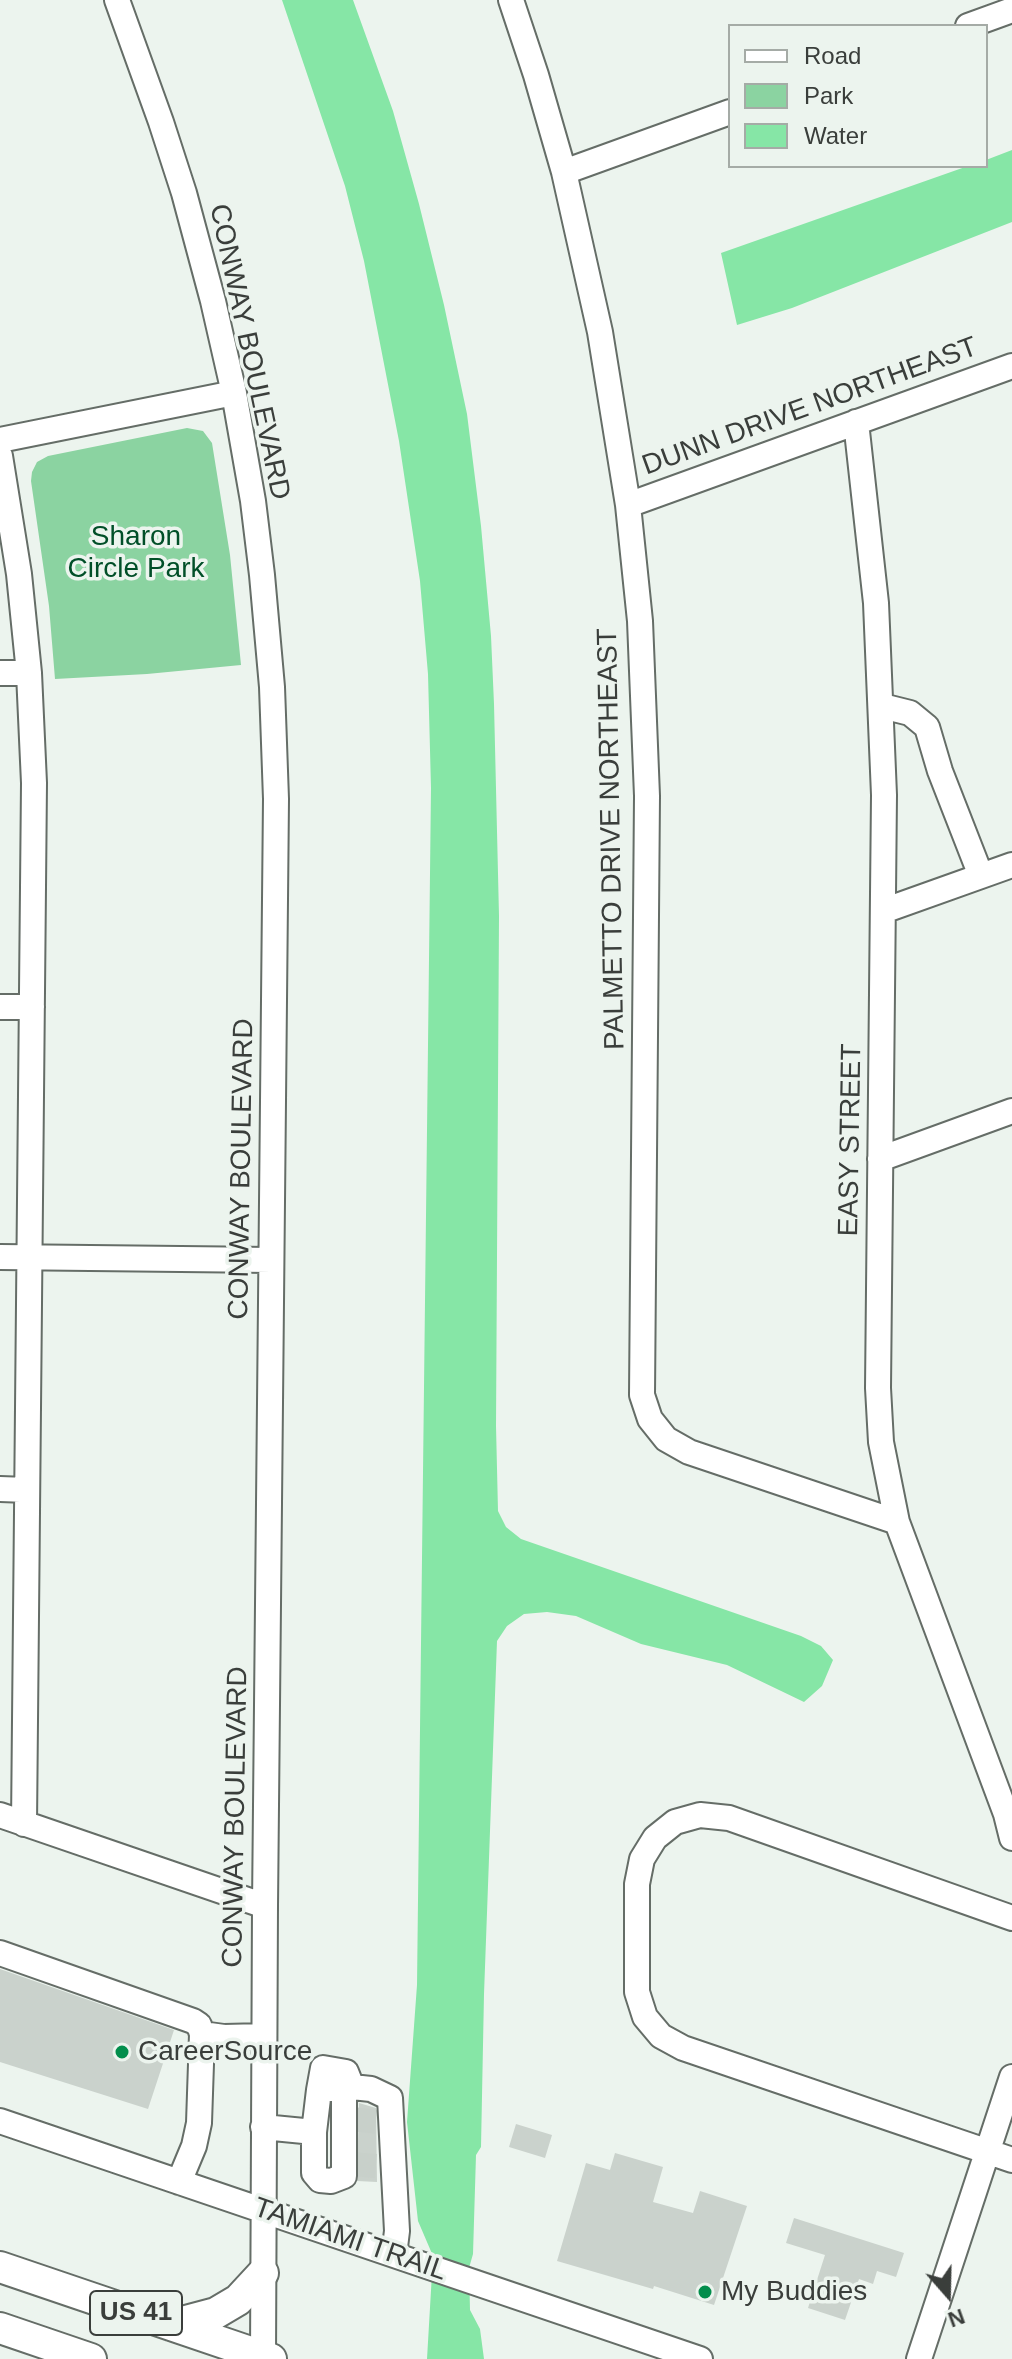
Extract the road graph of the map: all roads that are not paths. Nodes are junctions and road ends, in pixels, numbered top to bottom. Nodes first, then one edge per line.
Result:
1 (117, 0) edge
2 (511, 0) edge
3 (1012, 10) edge
4 (974, 24) edge
5 (728, 113) edge
6 (564, 172) junction
7 (1012, 366) edge
8 (234, 393) junction
9 (856, 422) junction
10 (0, 440) edge
11 (0, 456) edge
12 (628, 505) junction
13 (0, 673) edge
14 (29, 673) junction
15 (882, 706) junction
16 (1012, 865) edge
17 (981, 876) junction
18 (883, 911) junction
19 (0, 1007) edge
20 (32, 1007) junction
21 (1012, 1111) edge
22 (880, 1159) junction
23 (0, 1257) edge
24 (30, 1257) junction
25 (271, 1260) junction
26 (0, 1489) edge
27 (27, 1490) junction
28 (897, 1522) junction
29 (0, 1815) edge
30 (24, 1824) junction
31 (1012, 1838) edge
32 (265, 1906) junction
33 (1012, 1918) edge
34 (0, 1953) edge
35 (202, 2034) junction
36 (264, 2036) junction
37 (1012, 2077) edge
38 (348, 2087) junction
39 (0, 2121) edge
40 (263, 2127) junction
41 (314, 2141) junction
42 (988, 2152) junction
43 (1012, 2160) edge
44 (179, 2182) junction
45 (263, 2210) junction
46 (394, 2255) junction
47 (0, 2267) edge
48 (263, 2273) junction
49 (171, 2325) junction
50 (0, 2328) edge
51 (266, 2358) edge
52 (91, 2359) edge
53 (700, 2359) edge
54 (919, 2359) edge

1 - 8 street, CONWAY BOULEVARD
2 - 6 street, PALMETTO DRIVE NORTHEAST
3 - 4 street
5 - 6 street
6 - 12 street, PALMETTO DRIVE NORTHEAST
7 - 9 street, DUNN DRIVE NORTHEAST
8 - 10 street
8 - 25 street, CONWAY BOULEVARD
9 - 12 street, DUNN DRIVE NORTHEAST
9 - 15 street, EASY STREET
11 - 14 street
12 - 28 street, PALMETTO DRIVE NORTHEAST
13 - 14 street
14 - 20 street
15 - 17 street
15 - 18 street, EASY STREET
16 - 17 street
17 - 18 street
18 - 22 street, EASY STREET
19 - 20 street
20 - 24 street
21 - 22 street
22 - 28 street, EASY STREET
23 - 24 street
24 - 25 street
24 - 27 street
25 - 32 street, CONWAY BOULEVARD
26 - 27 street
27 - 30 street
28 - 31 street, EASY STREET
29 - 30 street
30 - 32 street
32 - 36 street, CONWAY BOULEVARD
33 - 42 street
34 - 35 street
35 - 36 street
35 - 44 street
36 - 40 street, CONWAY BOULEVARD
37 - 42 street
38 - 41 street
38 - 41 street
38 - 46 street
39 - 44 street, TAMIAMI TRAIL
40 - 41 street
40 - 45 street, CONWAY BOULEVARD
42 - 43 street
42 - 54 street
44 - 45 street, TAMIAMI TRAIL
45 - 46 street, TAMIAMI TRAIL
45 - 48 street, CONWAY BOULEVARD
46 - 53 street, TAMIAMI TRAIL
47 - 49 main road, US 41
48 - 49 main road
48 - 51 street, CONWAY BOULEVARD
49 - 51 main road, US 41
50 - 52 main road, US 41

